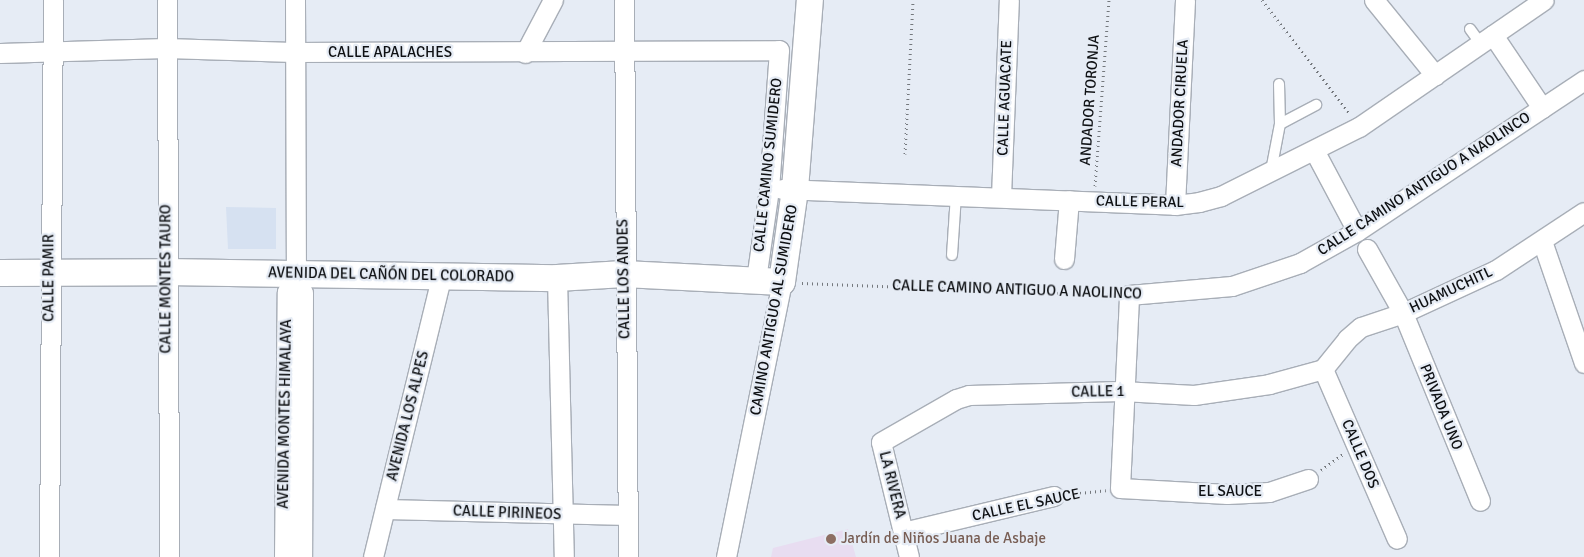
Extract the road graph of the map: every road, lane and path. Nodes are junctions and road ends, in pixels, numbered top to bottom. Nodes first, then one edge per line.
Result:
1 (53, 0) edge
2 (167, 0) edge
3 (295, 0) edge
4 (553, 0) edge
5 (624, 0) edge
6 (810, 0) edge
7 (913, 0) edge
8 (1009, 0) edge
9 (1109, 0) edge
10 (1185, 0) edge
11 (1262, 0) edge
12 (1374, 0) edge
13 (1544, 0) edge
14 (1481, 36) junction
15 (166, 48) junction
16 (779, 50) joint
17 (51, 51) junction
18 (622, 51) junction
19 (294, 52) junction
20 (0, 53) edge
21 (525, 53) junction
22 (1435, 75) junction
23 (1584, 80) edge
24 (1279, 84) dead end
25 (1316, 106) dead end
26 (1542, 108) junction
27 (1280, 124) junction
28 (1360, 127) junction
29 (1315, 152) junction
30 (905, 154) dead end
31 (1270, 172) junction
32 (769, 189) junction
33 (795, 189) junction
34 (956, 195) junction
35 (1001, 196) junction
36 (1068, 200) junction
37 (1094, 201) junction
38 (1174, 205) junction
39 (1584, 212) edge
40 (1357, 231) junction
41 (1542, 241) junction
42 (1367, 249) dead end
43 (952, 255) dead end
44 (1064, 259) dead end
45 (166, 272) junction
46 (0, 273) edge
47 (49, 273) junction
48 (296, 274) junction
49 (624, 274) junction
50 (442, 275) junction
51 (557, 278) junction
52 (756, 279) junction
53 (782, 282) junction
54 (1129, 295) junction
55 (1403, 313) junction
56 (1584, 363) edge
57 (1323, 369) junction
58 (1122, 391) junction
59 (881, 442) joint
60 (1356, 444) junction
61 (1308, 480) joint
62 (1120, 488) junction
63 (1054, 496) joint
64 (1480, 501) dead end
65 (385, 510) junction
66 (564, 515) junction
67 (628, 515) junction
68 (903, 532) junction
69 (1397, 540) dead end
70 (49, 557) edge
71 (169, 557) edge
72 (284, 557) edge
73 (302, 557) edge
74 (372, 557) edge
75 (564, 557) edge
76 (628, 557) edge
77 (726, 557) edge
78 (909, 557) edge

1 - 17 street, CALLE PAMIR
2 - 15 street, CALLE MONTES TAURO
3 - 19 street, AVENIDA MONTES HIMALAYA
4 - 21 street
5 - 18 street, CALLE LOS ANDES
6 - 33 main road, CAMINO ANTIGUO AL SUMIDERO
7 - 30 path
8 - 35 street, CALLE AGUACATE
9 - 37 path, ANDADOR TORONJA
10 - 38 street, ANDADOR CIRUELA
11 - 28 path
12 - 22 street
13 - 14 street, CALLE PERAL
14 - 22 street, CALLE PERAL
14 - 26 street
15 - 17 street, CALLE APALACHES
15 - 19 street, CALLE APALACHES
15 - 45 street, CALLE MONTES TAURO
16 - 18 street, CALLE APALACHES
16 - 32 street, CALLE CAMINO SUMIDERO
17 - 20 street, CALLE APALACHES
17 - 47 street, CALLE PAMIR
18 - 21 street, CALLE APALACHES
18 - 49 street, CALLE LOS ANDES
19 - 21 street, CALLE APALACHES
19 - 48 street, AVENIDA MONTES HIMALAYA
22 - 28 street, CALLE PERAL
23 - 26 street, CALLE CAMINO ANTIGUO A NAOLINCO
24 - 27 lane
25 - 27 lane
26 - 40 street, CALLE CAMINO ANTIGUO A NAOLINCO
27 - 31 lane
28 - 29 street, CALLE PERAL
29 - 31 street, CALLE PERAL
29 - 40 street
31 - 38 street, CALLE PERAL
32 - 33 street, CALLE PERAL
32 - 52 street, CALLE CAMINO SUMIDERO
33 - 34 street, CALLE PERAL
33 - 53 main road, CAMINO ANTIGUO AL SUMIDERO
34 - 35 street, CALLE PERAL
34 - 43 lane
35 - 36 street, CALLE PERAL
36 - 37 street, CALLE PERAL
36 - 44 street
37 - 38 street, CALLE PERAL
39 - 41 street, HUAMUCHITL
40 - 54 street, CALLE CAMINO ANTIGUO A NAOLINCO
41 - 55 street, HUAMUCHITL
41 - 56 street
42 - 55 street, PRIVADA UNO
45 - 47 main road, AVENIDA DEL CAÑÓN DEL COLORADO
45 - 48 main road, AVENIDA DEL CAÑÓN DEL COLORADO
45 - 71 street, CALLE MONTES TAURO
46 - 47 main road, AVENIDA DEL CAÑÓN DEL COLORADO
47 - 70 street, CALLE PAMIR
48 - 50 main road, AVENIDA DEL CAÑÓN DEL COLORADO
48 - 72 street, AVENIDA MONTES HIMALAYA
48 - 73 street, AVENIDA MONTES HIMALAYA
49 - 51 main road, AVENIDA DEL CAÑÓN DEL COLORADO
49 - 52 main road, AVENIDA DEL CAÑÓN DEL COLORADO
49 - 67 street, CALLE LOS ANDES
50 - 51 main road, AVENIDA DEL CAÑÓN DEL COLORADO
50 - 65 street, AVENIDA LOS ALPES
51 - 66 street
52 - 53 main road, AVENIDA DEL CAÑÓN DEL COLORADO
53 - 54 path, CALLE CAMINO ANTIGUO A NAOLINCO
53 - 77 street, CAMINO ANTIGUO AL SUMIDERO
54 - 58 street
55 - 57 street, HUAMUCHITL
55 - 64 street, PRIVADA UNO
57 - 58 street, CALLE 1
57 - 60 street, CALLE DOS
58 - 59 street, CALLE 1
58 - 62 street
59 - 68 street, LA RIVERA
60 - 61 path
60 - 69 street, CALLE DOS
61 - 62 street, EL SAUCE
62 - 63 path, CALLE EL SAUCE
63 - 68 street, CALLE EL SAUCE
65 - 66 street, CALLE PIRINEOS
65 - 74 street, AVENIDA LOS ALPES
66 - 67 street, CALLE PIRINEOS
66 - 75 street
67 - 76 street, CALLE LOS ANDES
68 - 78 street, LA RIVERA

